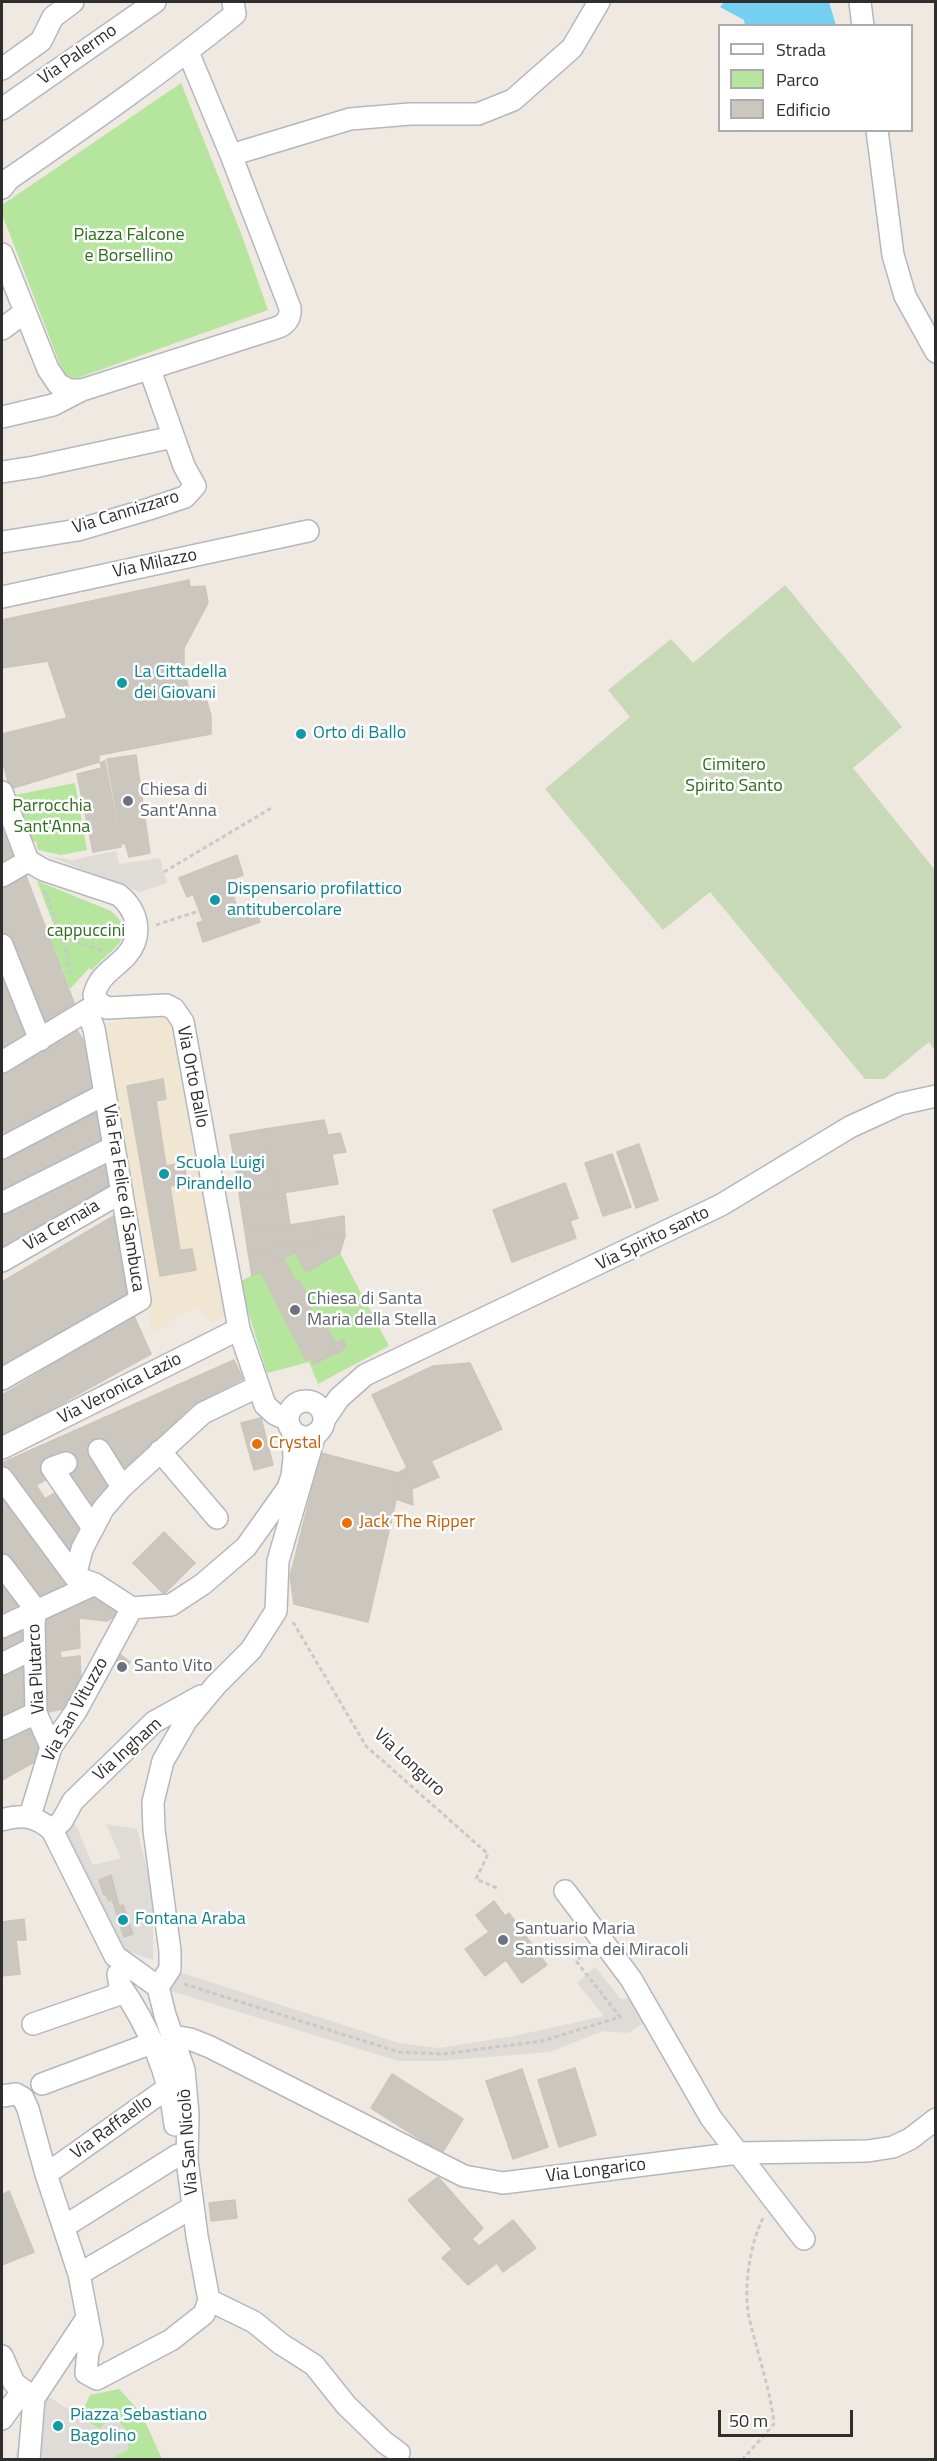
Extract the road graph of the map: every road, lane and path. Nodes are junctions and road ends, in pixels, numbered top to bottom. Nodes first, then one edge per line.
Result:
1 (73, 2) edge
2 (155, 2) edge
3 (233, 2) edge
4 (599, 2) edge
5 (860, 2) edge
6 (863, 24) edge
7 (188, 52) junction
8 (2, 69) edge
9 (2, 109) edge
10 (877, 132) edge
11 (231, 155) junction
12 (4, 182) edge
13 (2, 254) edge
14 (26, 312) junction
15 (2, 329) edge
16 (936, 352) edge
17 (150, 370) junction
18 (82, 390) junction
19 (2, 417) edge
20 (173, 437) junction
21 (2, 472) edge
22 (309, 531) dead end
23 (2, 542) edge
24 (2, 597) edge
25 (2, 792) edge
26 (273, 807) dead end
27 (6, 818) edge
28 (28, 861) junction
29 (164, 872) dead end
30 (2, 876) edge
31 (199, 910) dead end
32 (137, 931) junction
33 (62, 936) junction
34 (2, 945) edge
35 (106, 952) dead end
36 (72, 976) dead end
37 (93, 1007) junction
38 (40, 1040) junction
39 (2, 1062) edge
40 (105, 1094) junction
41 (936, 1096) edge
42 (114, 1147) junction
43 (2, 1149) edge
44 (122, 1192) junction
45 (2, 1203) edge
46 (2, 1260) edge
47 (238, 1329) junction
48 (365, 1375) junction
49 (2, 1379) edge
50 (255, 1381) junction
51 (303, 1401) junction
52 (290, 1425) junction
53 (319, 1427) junction
54 (2, 1448) edge
55 (99, 1450) dead end
56 (160, 1451) junction
57 (2, 1478) edge
58 (57, 1478) dead end
59 (122, 1487) junction
60 (217, 1518) dead end
61 (93, 1528) junction
62 (2, 1565) edge
63 (75, 1577) junction
64 (95, 1584) junction
65 (132, 1608) junction
66 (36, 1610) junction
67 (276, 1611) junction
68 (2, 1627) edge
69 (34, 1648) junction
70 (2, 1664) edge
71 (216, 1685) junction
72 (36, 1713) junction
73 (2, 1730) edge
74 (51, 1747) junction
75 (30, 1816) junction
76 (2, 1820) edge
77 (52, 1830) junction
78 (497, 1888) dead end
79 (566, 1891) dead end
80 (602, 1940) junction
81 (115, 1956) junction
82 (161, 1982) junction
83 (120, 1984) junction
84 (33, 2024) dead end
85 (173, 2036) junction
86 (152, 2043) junction
87 (42, 2084) dead end
88 (169, 2087) junction
89 (2, 2096) edge
90 (936, 2119) edge
91 (738, 2153) junction
92 (183, 2157) junction
93 (50, 2171) junction
94 (772, 2199) junction
95 (193, 2207) junction
96 (65, 2226) junction
97 (804, 2239) dead end
98 (80, 2274) junction
99 (209, 2300) junction
100 (87, 2318) junction
101 (2, 2356) edge
102 (28, 2394) junction
103 (2, 2419) edge
104 (399, 2453) dead end
105 (29, 2460) edge
106 (742, 2460) edge

1 - 8 street
2 - 9 street, Via Palermo
3 - 7 street
4 - 11 street
5 - 6 street
7 - 11 street
7 - 12 street
10 - 16 street
11 - 17 street
13 - 14 street
14 - 15 street
14 - 18 street
17 - 18 street
17 - 20 street, Via Cannizzaro
18 - 19 street
20 - 21 street
20 - 23 street, Via Cannizzaro
22 - 24 street, Via Milazzo
25 - 27 street
26 - 29 path
27 - 28 street
28 - 30 street
28 - 32 street
28 - 33 path
31 - 32 path
32 - 37 street
33 - 35 path
33 - 36 path
34 - 38 street
37 - 38 street
37 - 40 street, Via Fra Felice di Sambuca
37 - 47 street, Via Orto Ballo
38 - 39 street
40 - 42 street, Via Fra Felice di Sambuca
40 - 43 street
41 - 48 street, Via Spirito santo
42 - 44 street, Via Fra Felice di Sambuca
42 - 45 street
44 - 46 street, Via Cernaia
44 - 49 street, Via Fra Felice di Sambuca
47 - 50 street, Via Orto Ballo
47 - 54 street, Via Veronica Lazio
48 - 51 street
48 - 53 street
50 - 51 street
50 - 52 street
50 - 56 street
51 - 52 street
51 - 53 street
52 - 53 street
52 - 65 street
53 - 67 street
55 - 59 street
56 - 59 street
56 - 60 street
57 - 63 street
58 - 61 street
59 - 61 street
61 - 63 street
62 - 66 street, Via Plutarco
63 - 64 street
64 - 65 street
64 - 66 street
65 - 74 street, Via San Vituzzo
66 - 68 street
66 - 69 street, Via Plutarco
67 - 71 street
67 - 78 path, Via Longuro
69 - 70 street
69 - 72 street, Via Plutarco
71 - 77 street, Via Ingham
71 - 82 street
72 - 73 street
72 - 74 street, Via Plutarco
74 - 75 street, Via San Vituzzo
75 - 76 street
75 - 77 street
77 - 81 street
79 - 80 street
80 - 82 path
80 - 91 street
81 - 82 street
81 - 83 street
82 - 85 street, Via San Nicolò
83 - 84 street
83 - 86 street
85 - 91 street, Via Longarico
85 - 92 street, Via San Nicolò
86 - 87 street
86 - 88 street
88 - 92 street
88 - 93 street, Via Raffaello
89 - 93 street
90 - 91 street, Via Longarico
91 - 94 street
92 - 95 street, Via San Nicolò
92 - 96 street
93 - 96 street
94 - 97 street
94 - 106 path
95 - 98 street
95 - 99 street, Via San Nicolò
96 - 98 street
98 - 100 street
99 - 100 street
99 - 104 street
100 - 102 street
101 - 102 street
102 - 103 street
102 - 105 street

